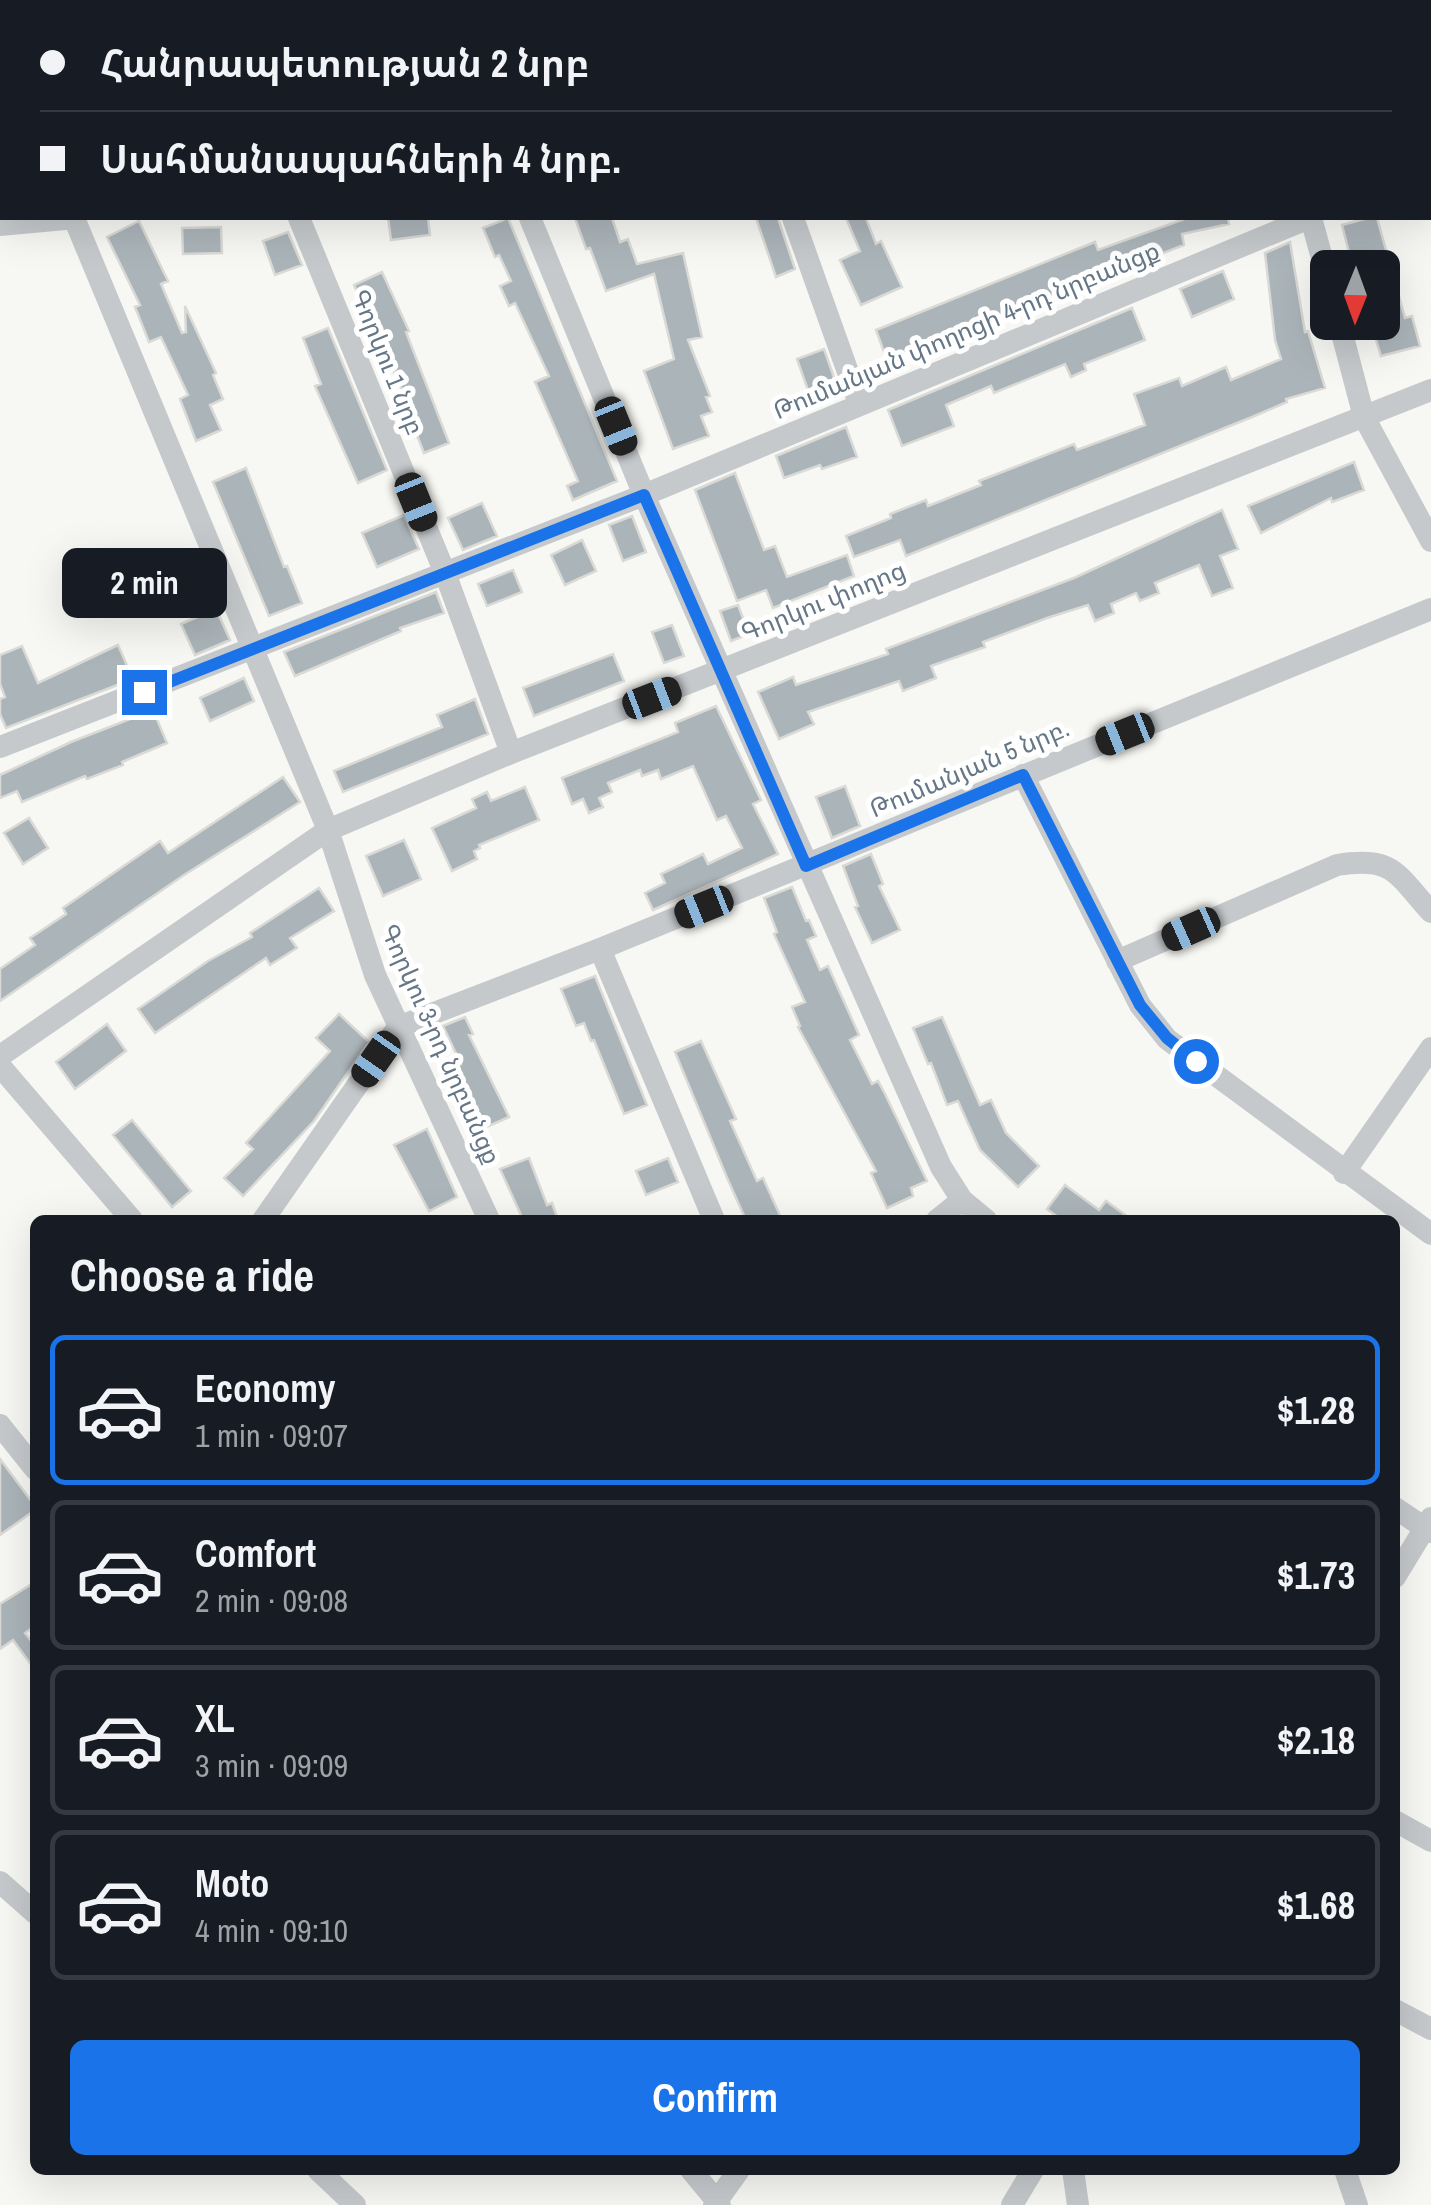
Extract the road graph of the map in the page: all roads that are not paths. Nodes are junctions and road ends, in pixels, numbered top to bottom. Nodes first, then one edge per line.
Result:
1 (54, 220) edge
2 (76, 220) edge
3 (301, 220) edge
4 (531, 220) edge
5 (794, 220) edge
6 (1305, 220) edge
7 (1311, 220) edge
8 (0, 225) edge
9 (1319, 250) edge
10 (1344, 340) edge
11 (1431, 390) edge
12 (860, 403) junction
13 (1364, 417) junction
14 (644, 495) junction
15 (1431, 541) edge
16 (445, 574) junction
17 (1431, 609) edge
18 (252, 650) junction
19 (722, 671) junction
20 (0, 747) edge
21 (511, 753) junction
22 (1023, 775) junction
23 (328, 830) junction
24 (806, 866) junction
25 (1431, 912) edge
26 (600, 949) junction
27 (1118, 960) junction
28 (398, 1027) junction
29 (1431, 1048) edge
30 (0, 1056) edge
31 (0, 1066) edge
32 (1344, 1172) junction
33 (962, 1200) junction
34 (128, 1215) edge
35 (266, 1215) edge
36 (487, 1215) edge
37 (712, 1215) edge
38 (943, 1215) edge
39 (980, 1215) edge
40 (1431, 1234) edge
41 (0, 1425) edge
42 (30, 1463) edge
43 (1400, 1511) edge
44 (1429, 1526) edge
45 (1400, 1570) edge
46 (1400, 1825) edge
47 (1431, 1842) edge
48 (0, 1882) edge
49 (30, 1909) edge
50 (1400, 2013) edge
51 (1431, 2029) edge
52 (323, 2175) edge
53 (695, 2175) edge
54 (736, 2175) edge
55 (1030, 2175) edge
56 (1074, 2175) edge
57 (1347, 2175) edge
58 (717, 2204) edge
59 (355, 2205) edge
60 (1012, 2205) edge
61 (1078, 2205) edge
62 (1357, 2205) edge

1 - 8 street
2 - 18 street, Գորկու 3-րդ նրբանցք
3 - 16 street, Գորկու 1 նրբ
4 - 14 street
5 - 12 street
6 - 12 street, Թումանյան փողոցի 4-րդ նրբանցք
7 - 9 street
10 - 13 street
11 - 13 street, Գորկու փողոց
12 - 14 street, Թումանյան փողոցի 4-րդ նրբանցք
13 - 15 street
13 - 19 street, Գորկու փողոց
14 - 16 street, Թումանյան փողոցի 4-րդ նրբանցք
14 - 19 street
16 - 18 street, Թումանյան փողոցի 4-րդ նրբանցք
16 - 21 street, Գորկու 1 նրբ
17 - 22 street, Թումանյան 5 նրբ.
18 - 20 street, Թումանյան փողոցի 4-րդ նրբանցք
18 - 23 street, Գորկու 3-րդ նրբանցք
19 - 21 street, Գորկու փողոց
19 - 24 street
21 - 23 street, Գորկու փողոց
22 - 24 street, Թումանյան 5 նրբ.
22 - 27 street
23 - 28 street, Գորկու 3-րդ նրբանցք
23 - 30 street, Գորկու փողոց
24 - 26 street, Թումանյան 5 նրբ.
24 - 33 street
25 - 27 street
26 - 28 street, Թումանյան 5 նրբ.
26 - 37 street
27 - 32 street
28 - 35 street
28 - 36 street, Գորկու 3-րդ նրբանցք
29 - 32 street
31 - 34 street
32 - 40 street
33 - 38 street
33 - 39 street
41 - 42 street
43 - 44 street
44 - 45 street
46 - 47 street
48 - 49 street
50 - 51 street
52 - 59 street
53 - 58 street
54 - 58 street
55 - 60 street
56 - 61 street
57 - 62 street

